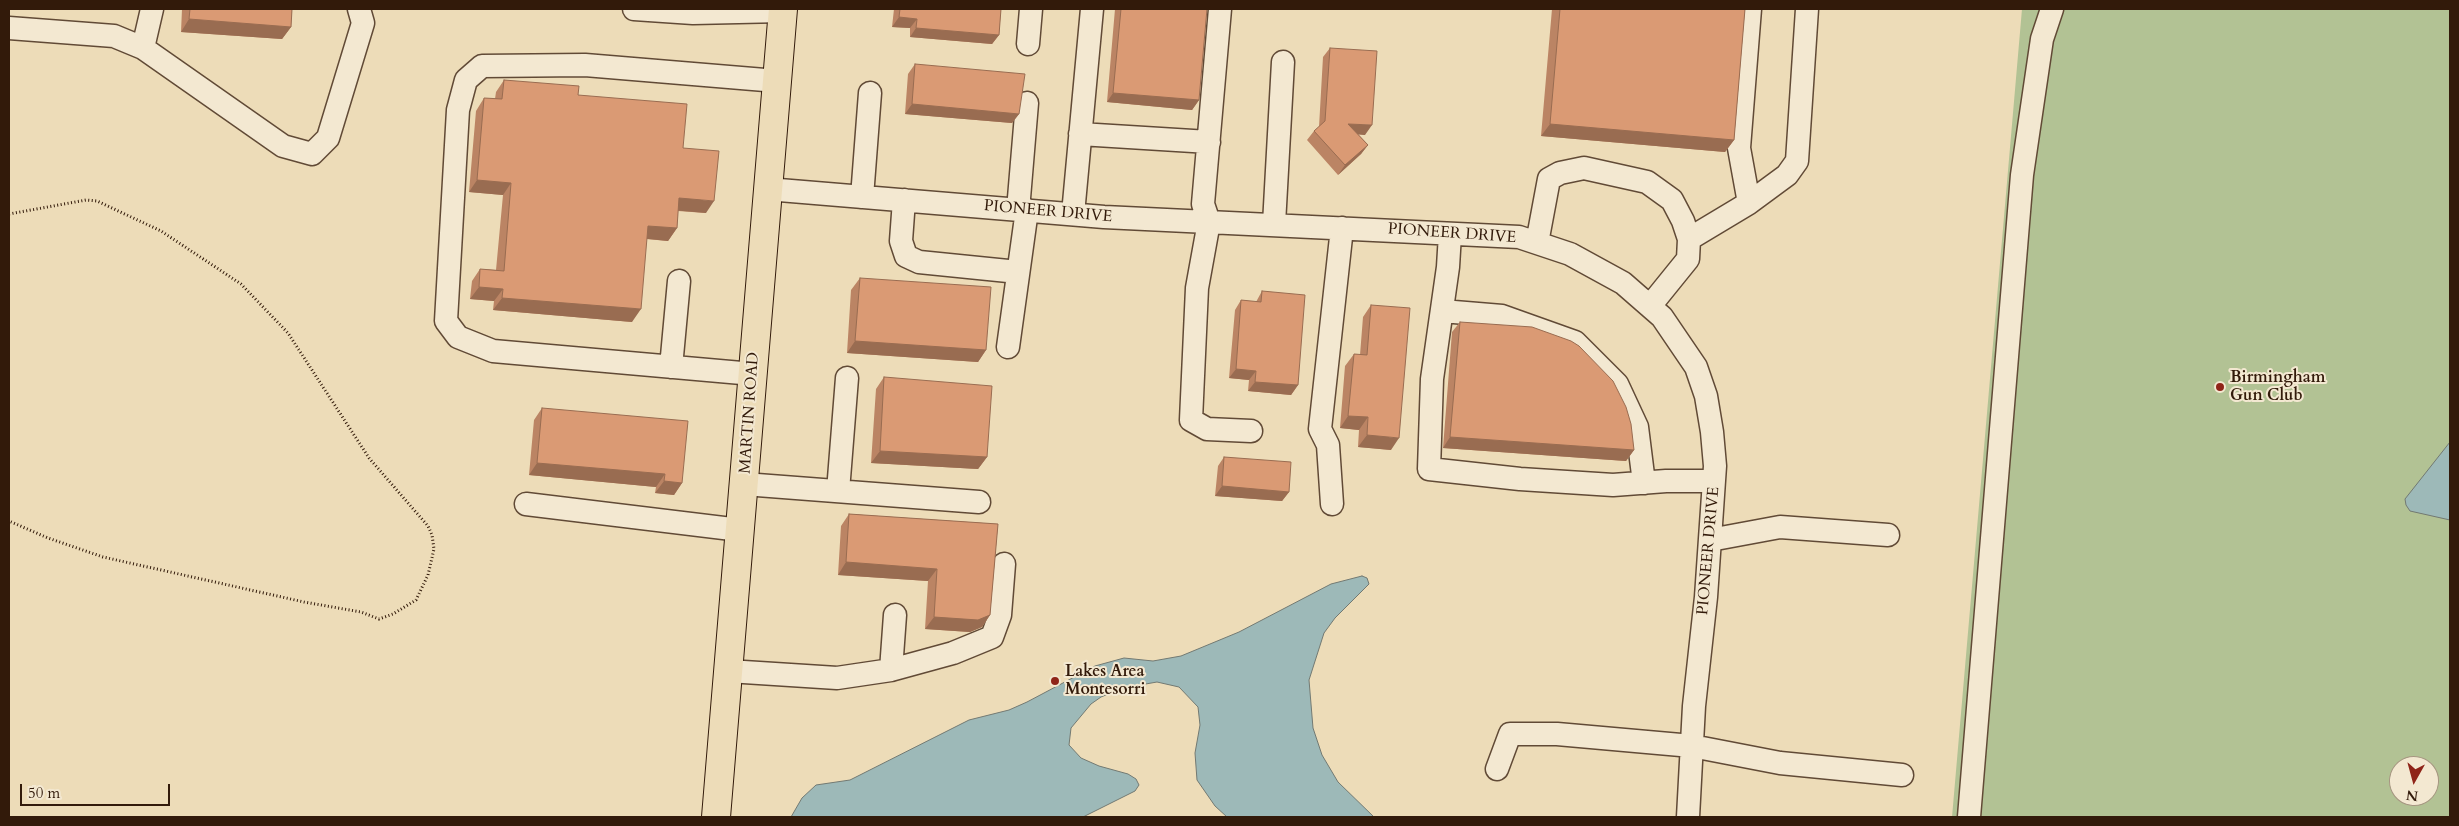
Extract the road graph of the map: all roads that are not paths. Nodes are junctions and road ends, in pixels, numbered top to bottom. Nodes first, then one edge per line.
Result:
1 (152, 9) edge
2 (359, 9) edge
3 (634, 9) edge
4 (1031, 9) edge
5 (1092, 9) edge
6 (1220, 9) edge
7 (1750, 9) edge
8 (1807, 9) edge
9 (2052, 9) edge
10 (783, 10) edge
11 (9, 28) edge
12 (1028, 44) dead end
13 (143, 48) junction
14 (1282, 62) dead end
15 (777, 81) junction
16 (870, 93) dead end
17 (1027, 103) dead end
18 (1080, 134) junction
19 (1209, 142) junction
20 (767, 189) junction
21 (862, 197) junction
22 (904, 200) junction
23 (1749, 203) junction
24 (1022, 210) junction
25 (1073, 214) junction
26 (1209, 222) junction
27 (1274, 224) junction
28 (1342, 228) junction
29 (1450, 234) junction
30 (1689, 239) junction
31 (1536, 243) junction
32 (1018, 272) junction
33 (679, 281) dead end
34 (1650, 306) junction
35 (1442, 311) junction
36 (1008, 347) dead end
37 (671, 367) junction
38 (752, 374) junction
39 (847, 378) dead end
40 (1251, 432) dead end
41 (1714, 481) junction
42 (1644, 483) junction
43 (744, 484) junction
44 (838, 491) junction
45 (979, 502) dead end
46 (526, 504) dead end
47 (1332, 504) dead end
48 (740, 530) junction
49 (1888, 534) dead end
50 (1710, 540) junction
51 (1004, 564) dead end
52 (895, 615) dead end
53 (891, 670) junction
54 (728, 671) junction
55 (1692, 746) junction
56 (1497, 769) dead end
57 (1902, 775) dead end
58 (716, 817) edge
59 (1688, 817) edge
60 (1969, 817) edge

1 - 13 street
2 - 13 street
3 - 10 street
4 - 12 street
5 - 18 street
6 - 19 street
7 - 23 street
8 - 23 street
9 - 60 street
10 - 15 main road, MARTIN ROAD
11 - 13 street
14 - 27 street
15 - 20 main road, MARTIN ROAD
15 - 37 street
16 - 21 street
17 - 24 street
18 - 19 street
18 - 25 street
19 - 26 street
20 - 21 street, PIONEER DRIVE
20 - 38 main road, MARTIN ROAD
21 - 22 street, PIONEER DRIVE
22 - 24 street, PIONEER DRIVE
22 - 32 street
23 - 30 street
24 - 25 street, PIONEER DRIVE
24 - 32 street
25 - 26 street, PIONEER DRIVE
26 - 27 street, PIONEER DRIVE
26 - 40 street
27 - 28 street, PIONEER DRIVE
28 - 29 street, PIONEER DRIVE
28 - 47 street
29 - 31 street, PIONEER DRIVE
29 - 35 street
30 - 31 street
30 - 34 street
31 - 34 street, PIONEER DRIVE
32 - 36 street
33 - 37 street
34 - 41 street, PIONEER DRIVE
35 - 42 street
35 - 42 street
37 - 38 street
38 - 43 main road, MARTIN ROAD
39 - 44 street
41 - 42 street
41 - 50 street, PIONEER DRIVE
43 - 44 street
43 - 48 main road, MARTIN ROAD
44 - 45 street
46 - 48 street
48 - 54 main road, MARTIN ROAD
49 - 50 street
50 - 55 street, PIONEER DRIVE
51 - 53 street
52 - 53 street
53 - 54 street
54 - 58 main road, MARTIN ROAD
55 - 56 street
55 - 57 street
55 - 59 street, PIONEER DRIVE

